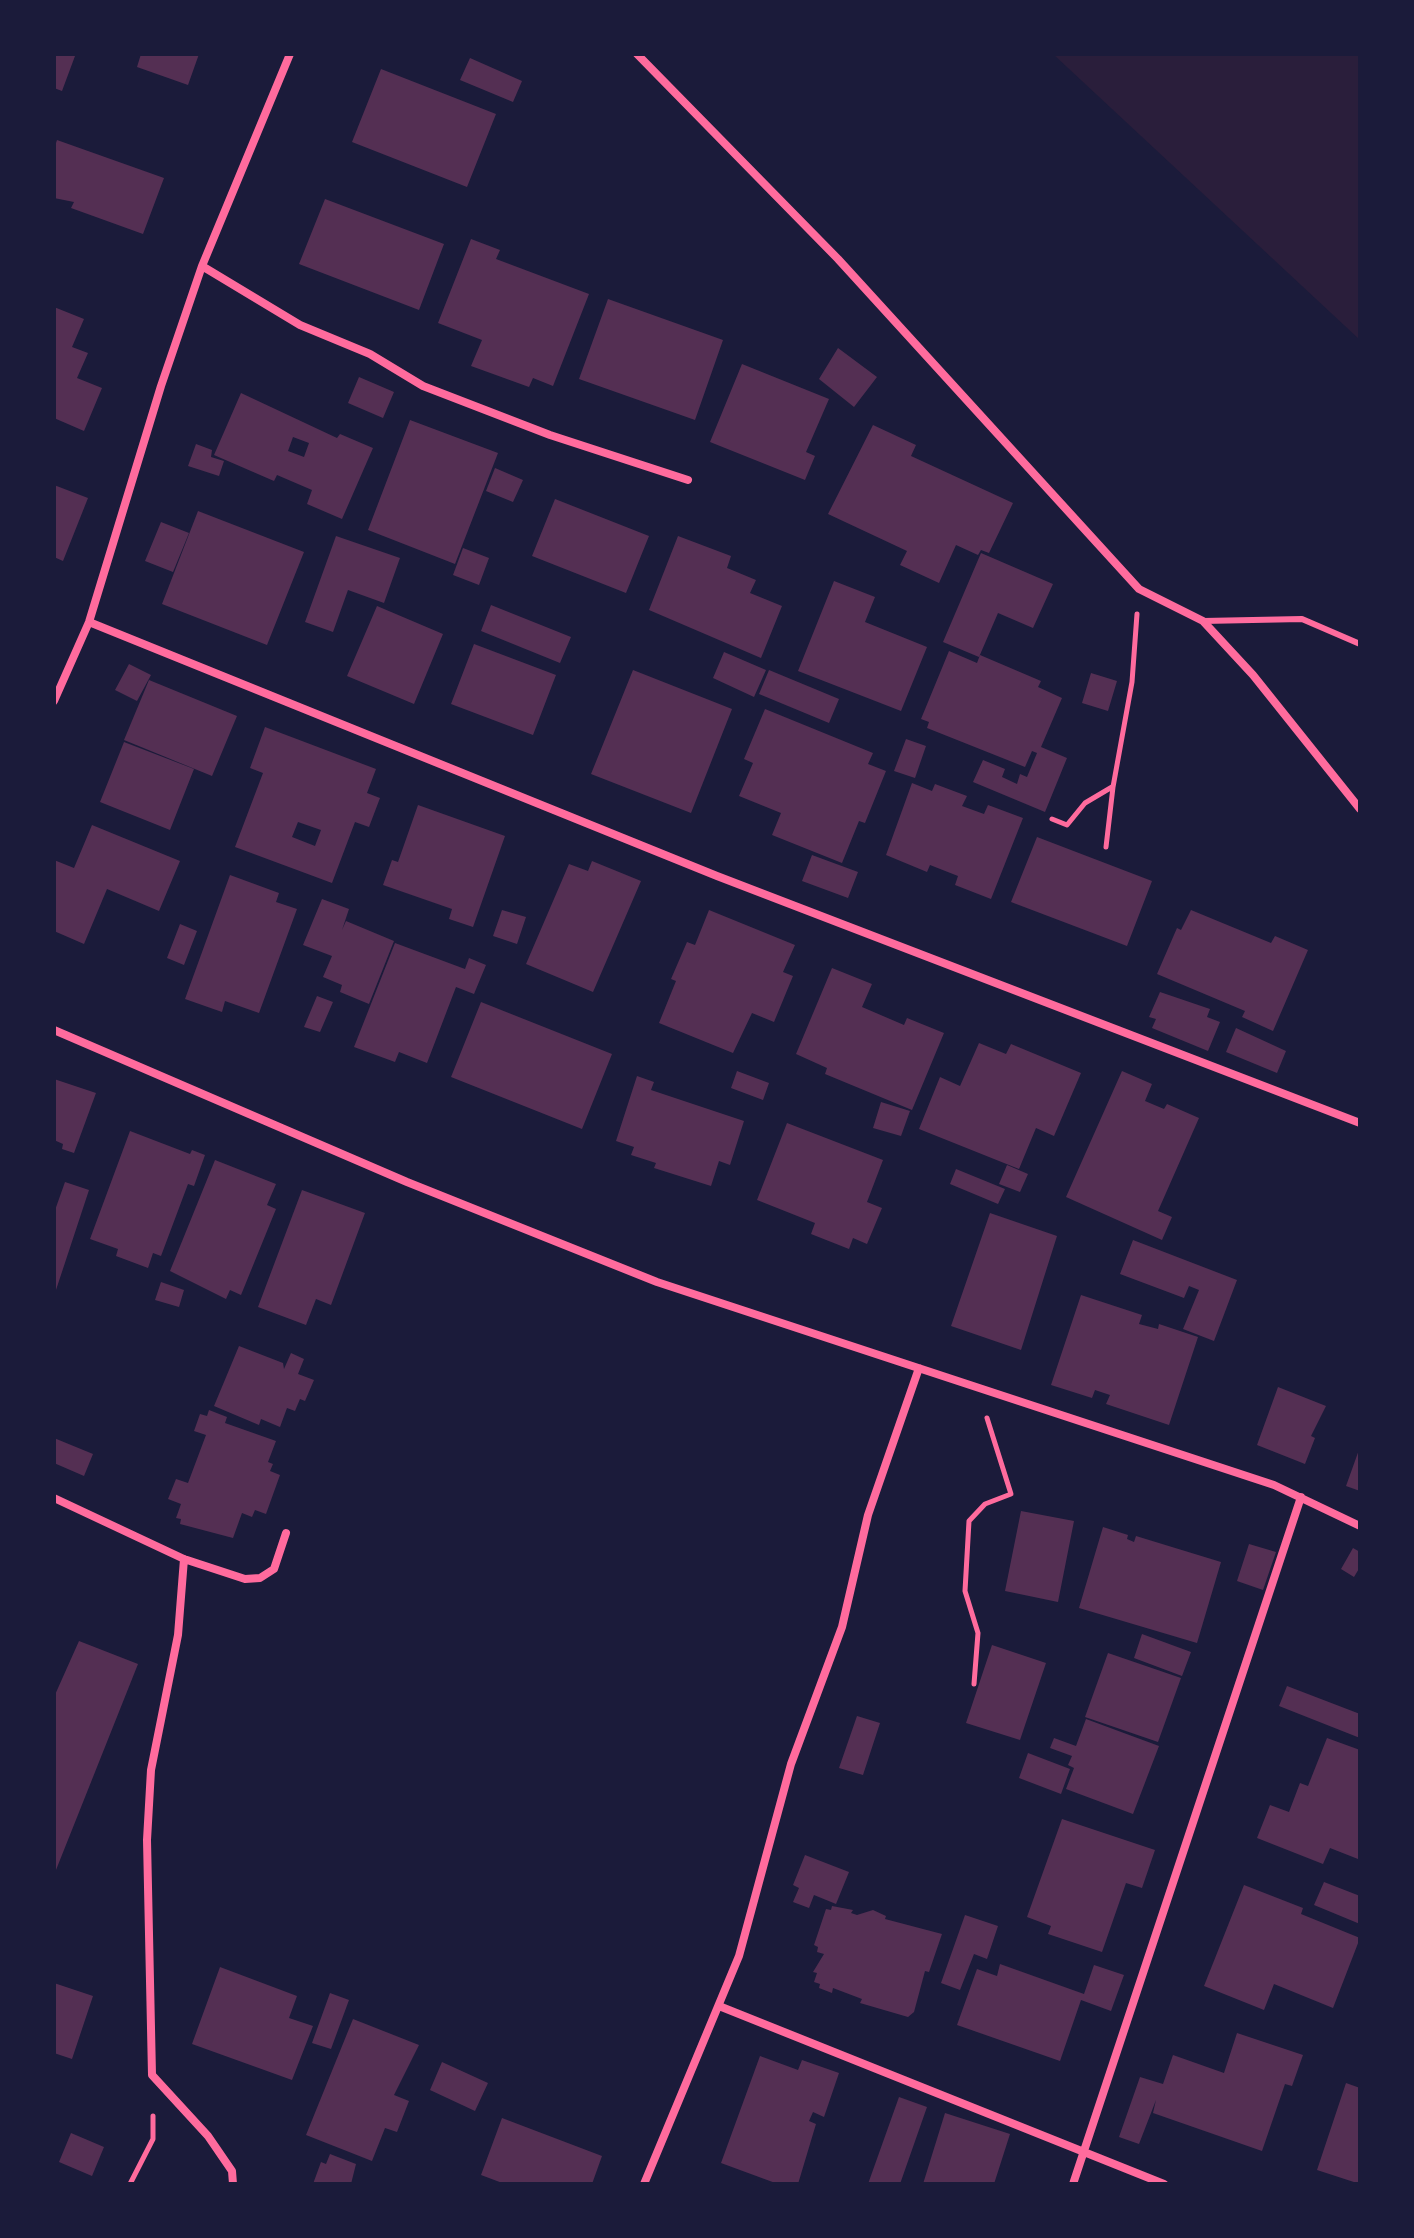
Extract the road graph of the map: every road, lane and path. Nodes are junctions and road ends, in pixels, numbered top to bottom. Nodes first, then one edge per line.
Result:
1 (290, 54) edge
2 (637, 54) edge
3 (202, 266) junction
4 (688, 480) dead end
5 (1139, 589) junction
6 (1203, 621) junction
7 (89, 622) junction
8 (1360, 644) edge
9 (54, 701) edge
10 (1113, 787) junction
11 (1360, 809) edge
12 (1052, 819) dead end
13 (1106, 847) dead end
14 (54, 1030) edge
15 (1360, 1123) edge
16 (919, 1368) junction
17 (982, 1389) junction
18 (1301, 1497) junction
19 (54, 1498) edge
20 (1360, 1526) edge
21 (286, 1533) dead end
22 (184, 1559) junction
23 (974, 1684) dead end
24 (719, 2006) junction
25 (152, 2075) junction
26 (1083, 2154) junction
27 (130, 2184) edge
28 (233, 2184) edge
29 (644, 2184) edge
30 (1073, 2184) edge
31 (1164, 2184) edge

1 - 3 street
2 - 5 street
3 - 4 street
3 - 7 street
5 - 6 street
5 - 10 path
6 - 8 lane
6 - 11 street
7 - 9 street
7 - 15 street
10 - 12 path
10 - 13 path
14 - 16 street
16 - 17 street
16 - 24 street
17 - 18 street
17 - 23 path
18 - 20 street
18 - 26 street
19 - 22 street
21 - 22 street
22 - 25 street
24 - 26 street
24 - 29 street
25 - 27 path
25 - 28 street
26 - 30 street
26 - 31 street

